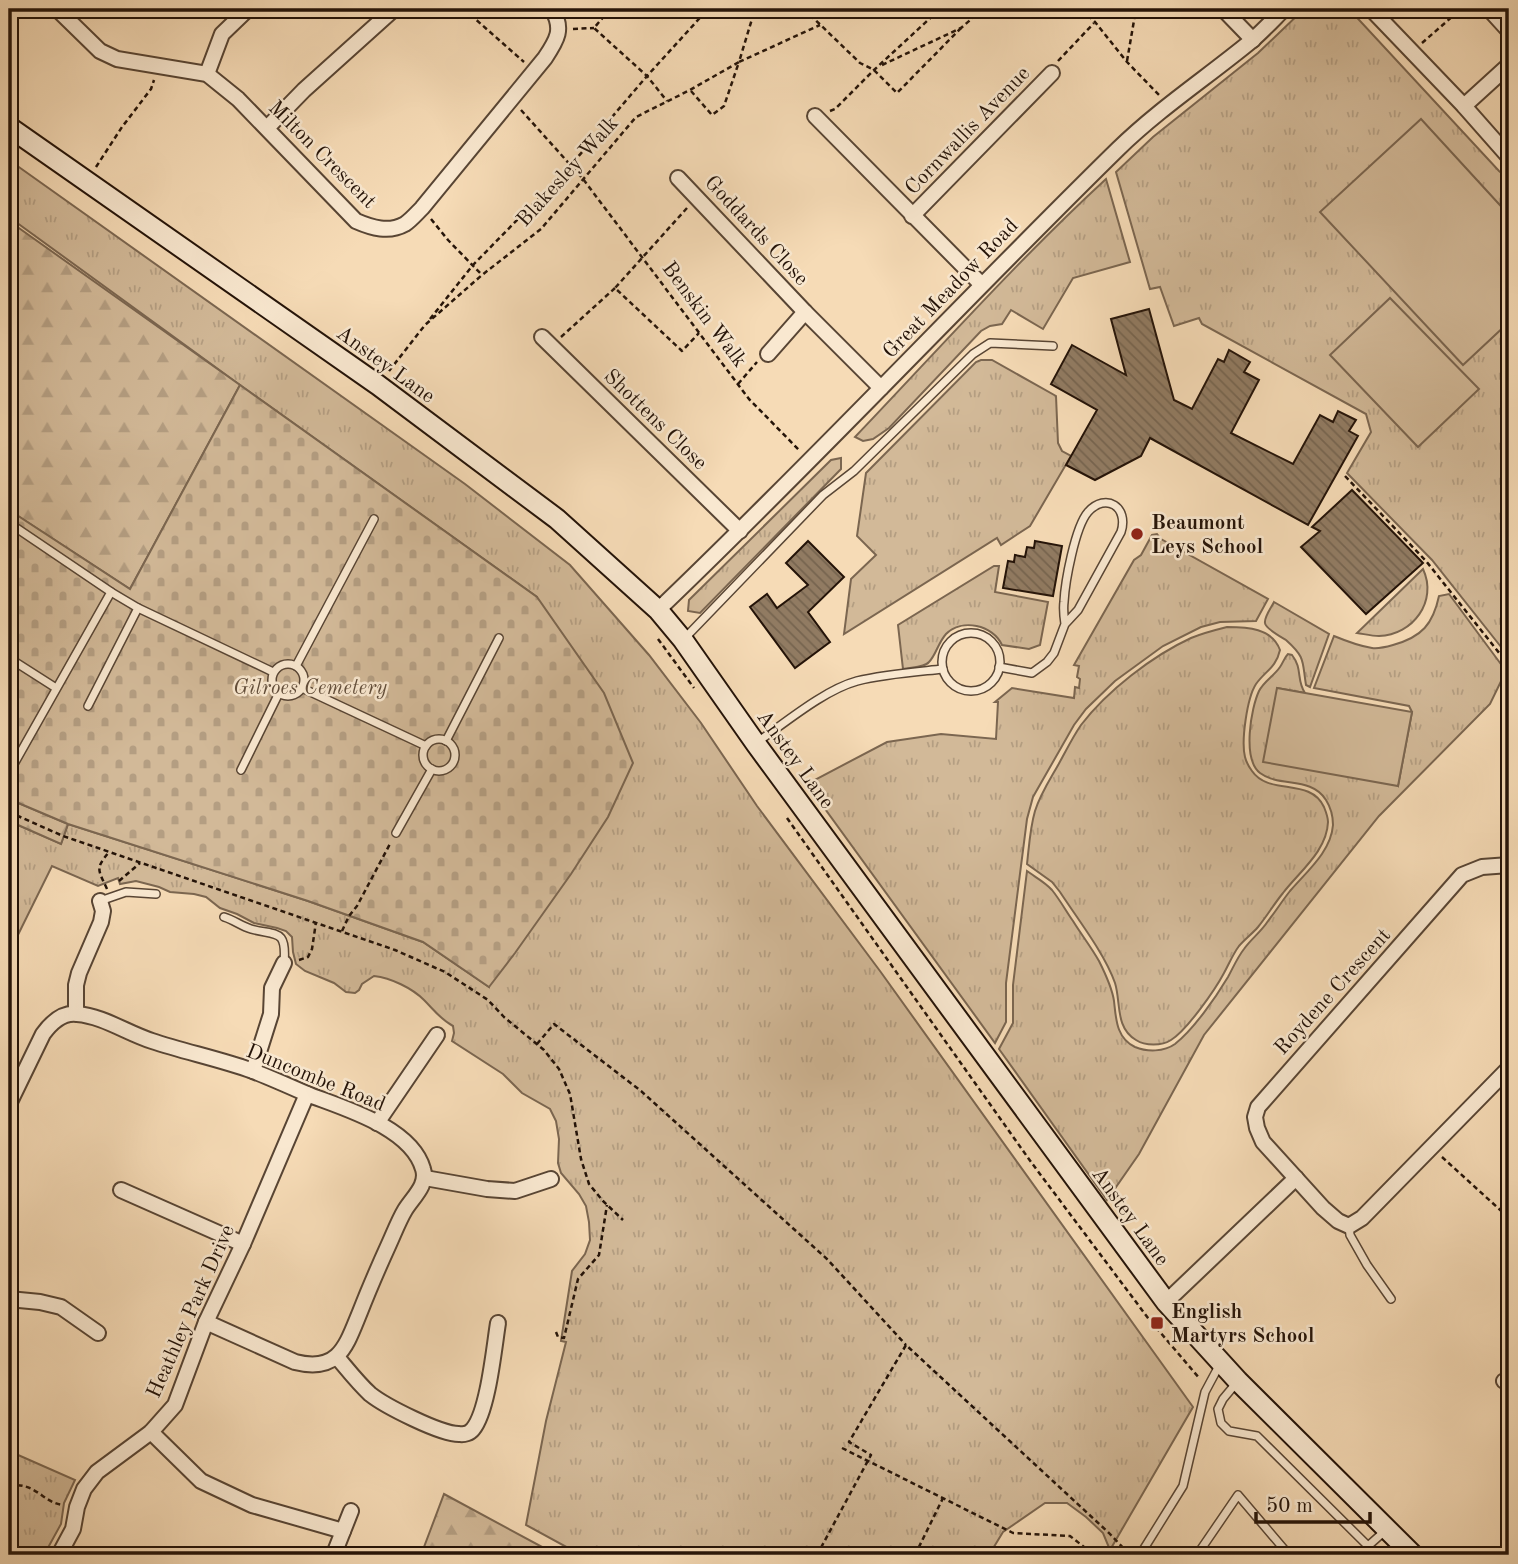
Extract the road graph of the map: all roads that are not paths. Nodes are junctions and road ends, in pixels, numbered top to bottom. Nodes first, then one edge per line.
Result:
1 (57, 9) edge
2 (248, 9) edge
3 (394, 9) edge
4 (552, 9) edge
5 (1223, 9) edge
6 (1284, 9) edge
7 (1371, 9) edge
8 (1489, 9) edge
9 (1509, 31) edge
10 (1253, 40) junction
11 (1509, 65) edge
12 (1052, 73) road end
13 (207, 74) junction
14 (1464, 106) junction
15 (815, 116) road end
16 (9, 127) edge
17 (267, 128) junction
18 (1509, 157) edge
19 (678, 178) dead end
20 (912, 216) junction
21 (981, 284) junction
22 (805, 312) junction
23 (547, 342) road end
24 (1053, 346) dead end
25 (768, 354) road end
26 (881, 388) junction
27 (374, 519) dead end
28 (9, 523) edge
29 (740, 531) junction
30 (111, 592) junction
31 (138, 608) junction
32 (658, 611) junction
33 (1065, 624) junction
34 (499, 638) dead end
35 (683, 640) junction
36 (9, 658) edge
37 (296, 666) junction
38 (999, 667) junction
39 (943, 668) junction
40 (273, 672) junction
41 (56, 688) junction
42 (302, 688) junction
43 (279, 693) junction
44 (88, 706) dead end
45 (446, 741) junction
46 (755, 744) junction
47 (426, 746) junction
48 (9, 767) edge
49 (432, 769) junction
50 (241, 770) dead end
51 (396, 833) road end
52 (1509, 865) edge
53 (156, 894) dead end
54 (105, 898) joint
55 (224, 917) dead end
56 (284, 963) joint
57 (76, 1013) junction
58 (437, 1035) dead end
59 (1509, 1068) edge
60 (253, 1072) junction
61 (307, 1094) junction
62 (9, 1104) edge
63 (377, 1124) junction
64 (425, 1178) junction
65 (1296, 1178) junction
66 (551, 1180) dead end
67 (121, 1190) dead end
68 (1349, 1226) junction
69 (243, 1244) junction
70 (9, 1299) edge
71 (1391, 1299) dead end
72 (1166, 1302) junction
73 (206, 1322) junction
74 (498, 1323) dead end
75 (98, 1333) dead end
76 (337, 1357) junction
77 (1221, 1362) junction
78 (1238, 1381) junction
79 (152, 1432) junction
80 (351, 1511) dead end
81 (1387, 1529) junction
82 (343, 1531) junction
83 (1368, 1546) junction
84 (334, 1554) edge
85 (59, 1555) edge
86 (1140, 1555) edge
87 (1197, 1555) edge
88 (1289, 1555) edge
89 (1367, 1555) edge
90 (1413, 1555) edge

1 - 13 street, Milton Crescent
2 - 13 street
3 - 17 street
4 - 17 street, Milton Crescent
5 - 10 street
6 - 10 street, Great Meadow Road
7 - 14 street
8 - 9 street
10 - 21 street, Great Meadow Road
11 - 14 street
12 - 20 street, Cornwallis Avenue
13 - 17 street, Milton Crescent
14 - 18 street
15 - 20 street, Cornwallis Avenue
16 - 32 main road, Anstey Lane
19 - 22 street, Goddards Close
20 - 21 street, Cornwallis Avenue
21 - 26 street, Great Meadow Road
22 - 25 street, Goddards Close
22 - 26 street, Goddards Close
23 - 29 street, Shottens Close
24 - 35 lane
26 - 29 street, Great Meadow Road
27 - 37 lane
28 - 30 lane
29 - 32 street, Great Meadow Road
30 - 31 lane
30 - 41 lane
31 - 40 lane
31 - 44 lane
32 - 35 main road, Anstey Lane
33 - 33 lane
33 - 38 lane
34 - 45 lane
35 - 46 main road, Anstey Lane
36 - 41 lane
37 - 40 lane
37 - 42 lane
38 - 39 lane
38 - 39 lane
39 - 46 lane
40 - 43 lane
41 - 48 lane
42 - 43 lane
42 - 47 lane
43 - 50 lane
45 - 47 lane
45 - 49 lane
46 - 72 main road, Anstey Lane
47 - 49 lane
49 - 51 lane
52 - 65 street, Roydene Crescent
53 - 54 lane
54 - 57 street
55 - 56 lane
56 - 60 street
57 - 60 street, Duncombe Road
57 - 62 street
58 - 63 street
59 - 68 street
60 - 61 street, Duncombe Road
61 - 63 street, Duncombe Road
61 - 69 street, Heathley Park Drive
63 - 64 street, Duncombe Road
64 - 66 street
64 - 76 street
65 - 68 street, Roydene Crescent
65 - 72 street
67 - 69 street
68 - 71 lane
69 - 73 street, Heathley Park Drive
70 - 75 street
72 - 77 main road, Anstey Lane
73 - 76 street
73 - 79 street, Heathley Park Drive
74 - 76 street
77 - 78 main road, Anstey Lane
77 - 86 lane
78 - 81 main road, Anstey Lane
78 - 83 lane
79 - 82 street
79 - 85 street, Heathley Park Drive
80 - 82 street
81 - 83 lane
81 - 90 main road, Anstey Lane
82 - 84 street
83 - 89 lane
87 - 88 lane

